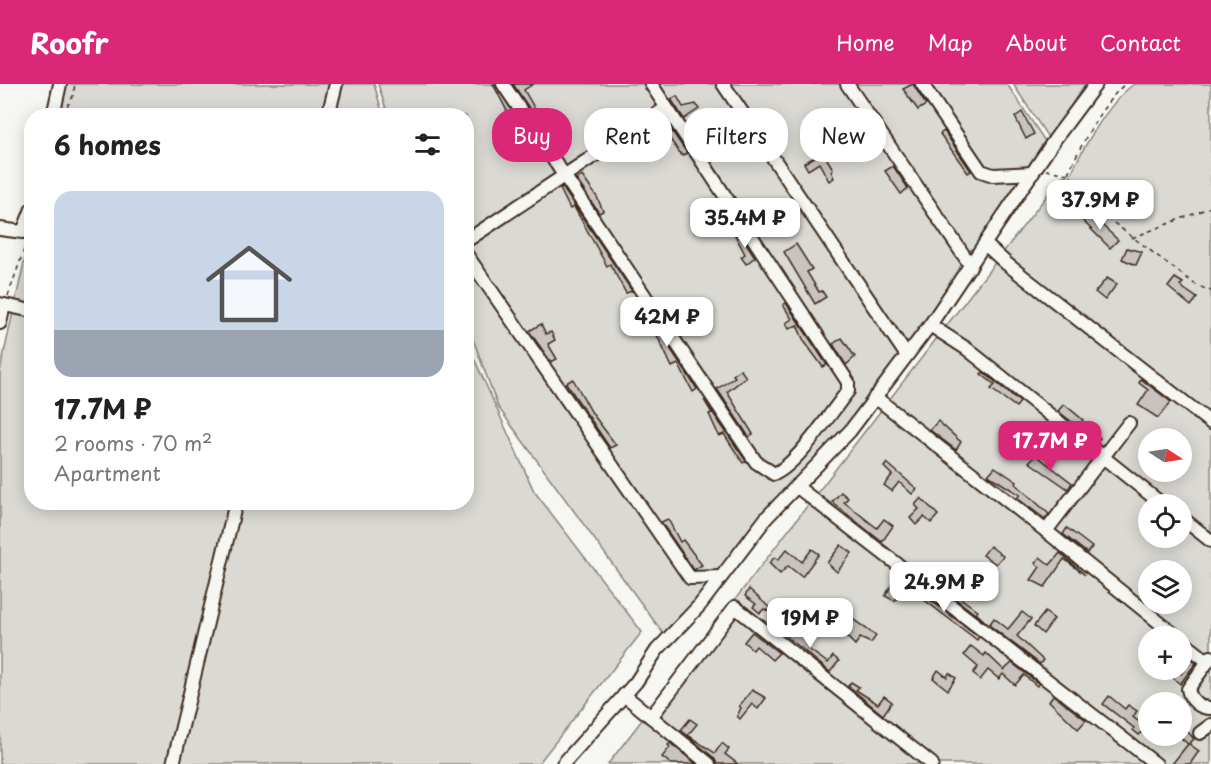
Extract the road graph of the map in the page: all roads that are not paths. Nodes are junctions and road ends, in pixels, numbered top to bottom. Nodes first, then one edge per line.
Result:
1 (60, 84) edge
2 (336, 84) edge
3 (503, 84) edge
4 (651, 84) edge
5 (723, 84) edge
6 (847, 84) edge
7 (921, 84) edge
8 (1096, 84) edge
9 (58, 108) edge
10 (330, 108) edge
11 (666, 108) edge
12 (672, 117) edge
13 (585, 162) edge
14 (1036, 168) junction
15 (565, 175) junction
16 (0, 229) edge
17 (24, 229) edge
18 (474, 236) edge
19 (986, 245) junction
20 (474, 266) edge
21 (971, 266) junction
22 (2, 304) edge
23 (24, 309) edge
24 (0, 323) edge
25 (930, 325) junction
26 (905, 353) dead end
27 (875, 397) junction
28 (1129, 423) dead end
29 (1211, 423) edge
30 (1103, 456) junction
31 (796, 486) junction
32 (1150, 494) edge
33 (234, 510) edge
34 (1192, 526) edge
35 (1046, 531) junction
36 (1211, 541) edge
37 (721, 577) junction
38 (1164, 626) edge
39 (1192, 648) edge
40 (1209, 659) edge
41 (624, 695) junction
42 (1211, 708) edge
43 (651, 717) junction
44 (1211, 726) edge
45 (1200, 733) dead end
46 (173, 764) edge
47 (562, 764) edge
48 (709, 764) edge
49 (932, 764) edge
50 (1156, 764) edge

1 - 9 street
2 - 10 street
3 - 15 street
4 - 11 street
5 - 26 street
6 - 21 street
7 - 14 street
8 - 14 street
12 - 15 street
13 - 15 street
14 - 19 street
15 - 18 street
16 - 17 street
19 - 21 street
19 - 29 street
20 - 37 street
21 - 25 street
22 - 23 street
22 - 24 street
25 - 27 street
25 - 30 street
27 - 31 street
27 - 35 street
28 - 30 street
30 - 32 street
30 - 35 street
31 - 37 street
31 - 50 street
33 - 46 street
34 - 36 street
35 - 38 street
37 - 41 street
39 - 40 street
40 - 42 street
41 - 43 street
41 - 47 street
43 - 48 street
43 - 49 street
44 - 45 street

